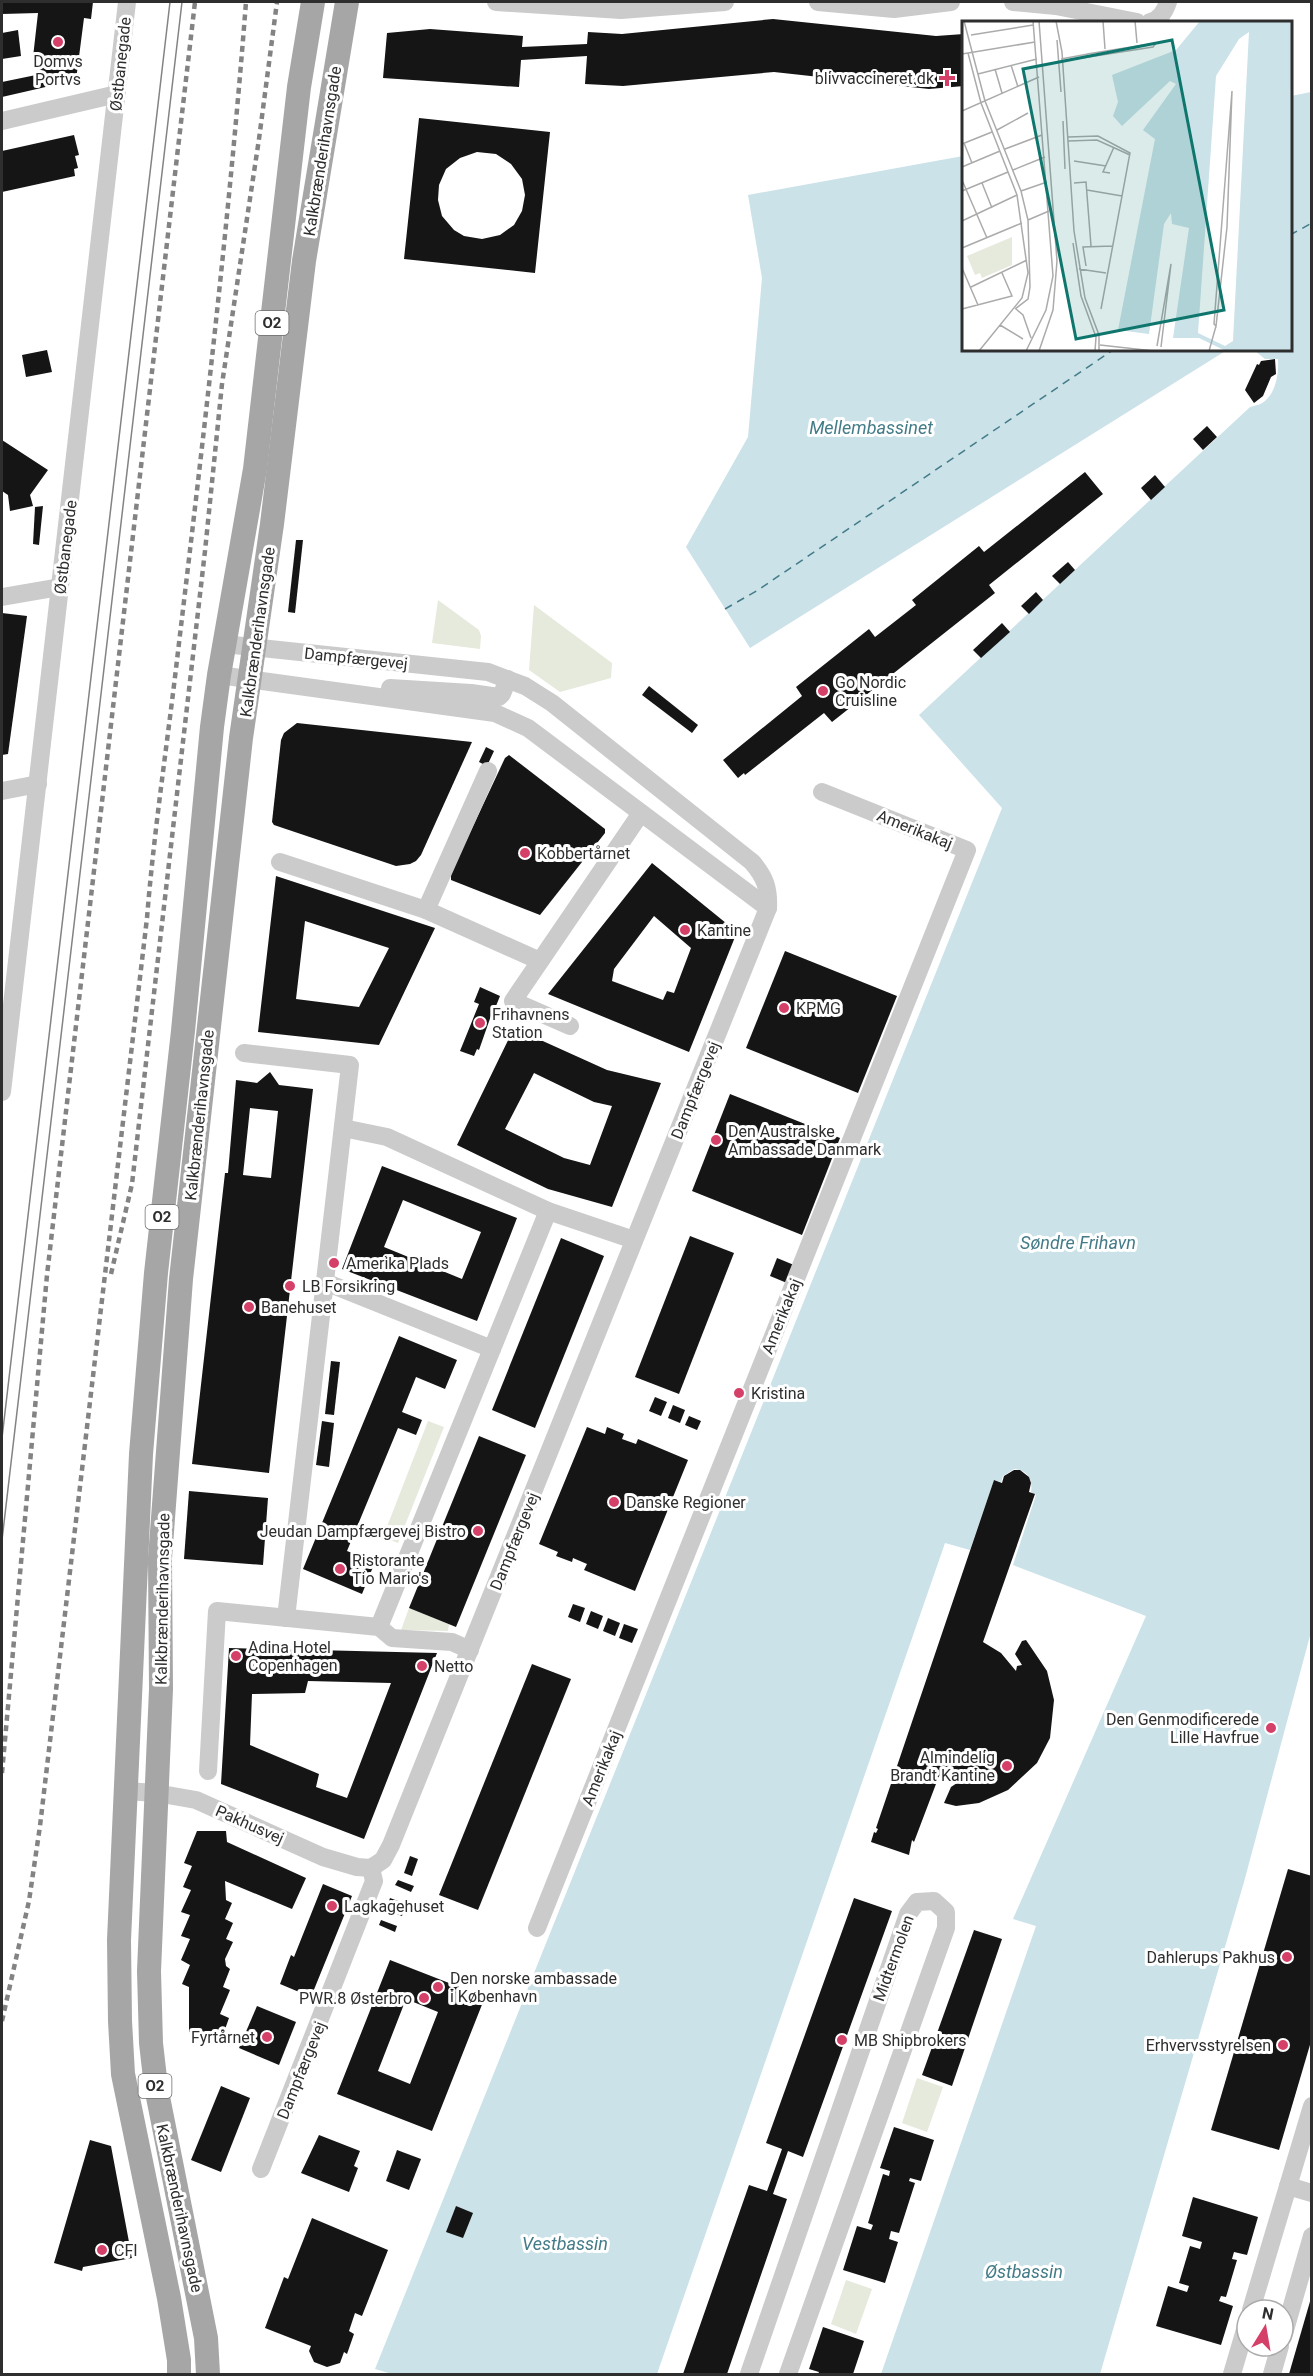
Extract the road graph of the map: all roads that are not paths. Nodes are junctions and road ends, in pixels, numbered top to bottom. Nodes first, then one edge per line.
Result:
1 (127, 2) edge
2 (313, 2) edge
3 (347, 2) edge
4 (496, 2) edge
5 (725, 2) edge
6 (818, 2) edge
7 (951, 2) edge
8 (1013, 2) edge
9 (1168, 2) edge
10 (1132, 21) edge
11 (1156, 21) edge
12 (117, 94) junction
13 (2, 121) edge
14 (60, 587) junction
15 (2, 597) edge
16 (224, 644) junction
17 (255, 647) junction
18 (488, 672) junction
19 (219, 675) junction
20 (508, 679) junction
21 (251, 680) junction
22 (481, 703) junction
23 (488, 771) dead end
24 (38, 784) junction
25 (2, 791) edge
26 (822, 792) dead end
27 (641, 813) junction
28 (280, 862) dead end
29 (768, 899) junction
30 (426, 910) junction
31 (540, 961) junction
32 (8, 997) edge
33 (570, 1026) dead end
34 (244, 1053) dead end
35 (2, 1092) edge
36 (343, 1128) junction
37 (549, 1211) junction
38 (634, 1240) junction
39 (325, 1282) junction
40 (492, 1349) junction
41 (286, 1618) junction
42 (379, 1627) junction
43 (470, 1650) junction
44 (208, 1771) dead end
45 (126, 1791) junction
46 (156, 1793) junction
47 (371, 1868) junction
48 (537, 1928) dead end
49 (1311, 2106) edge
50 (261, 2169) dead end
51 (1288, 2186) junction
52 (1311, 2193) edge
53 (1311, 2236) edge
54 (1255, 2298) edge
55 (1294, 2298) edge
56 (1237, 2358) edge
57 (1277, 2358) edge
58 (179, 2374) edge
59 (208, 2374) edge
60 (749, 2374) edge
61 (788, 2374) edge
62 (1232, 2374) edge
63 (1272, 2374) edge

1 - 12 street, Østbanegade
2 - 16 main road, Kalkbrænderihavnsgade / O2
3 - 17 main road, Kalkbrænderihavnsgade / O2
4 - 5 street
6 - 7 street
8 - 10 street
9 - 11 street
12 - 13 street
12 - 14 street, Østbanegade
14 - 15 street
14 - 24 street, Østbanegade
16 - 17 street, Dampfærgevej
16 - 19 main road, Kalkbrænderihavnsgade / O2
17 - 18 street, Dampfærgevej
17 - 21 main road, Kalkbrænderihavnsgade / O2
18 - 20 street, Dampfærgevej
18 - 22 street
19 - 21 street, Dampfærgevej
19 - 45 main road, Kalkbrænderihavnsgade / O2
20 - 22 street, Dampfærgevej
20 - 29 street, Dampfærgevej
21 - 22 street, Dampfærgevej
21 - 46 main road, Kalkbrænderihavnsgade / O2
22 - 27 street, Dampfærgevej
23 - 30 street
24 - 25 street
24 - 32 street, Østbanegade
26 - 48 street, Amerikakaj
27 - 29 street, Dampfærgevej
27 - 31 street
28 - 30 street
29 - 38 street, Dampfærgevej
30 - 31 street
31 - 33 street
32 - 35 street, Østbanegade
34 - 36 street
36 - 37 street
36 - 39 street
37 - 38 street
37 - 40 street
38 - 43 street, Dampfærgevej
39 - 40 street
39 - 41 street
40 - 42 street
41 - 42 street
41 - 44 street
42 - 43 street
43 - 47 street, Dampfærgevej
45 - 46 street, Pakhusvej
45 - 58 main road, Kalkbrænderihavnsgade / O2
46 - 47 street, Pakhusvej
46 - 59 main road, Kalkbrænderihavnsgade / O2
47 - 50 street, Dampfærgevej
49 - 51 street
51 - 52 street
51 - 54 street
53 - 55 street
56 - 62 street
57 - 63 street
60 - 61 street, Midtermolen

